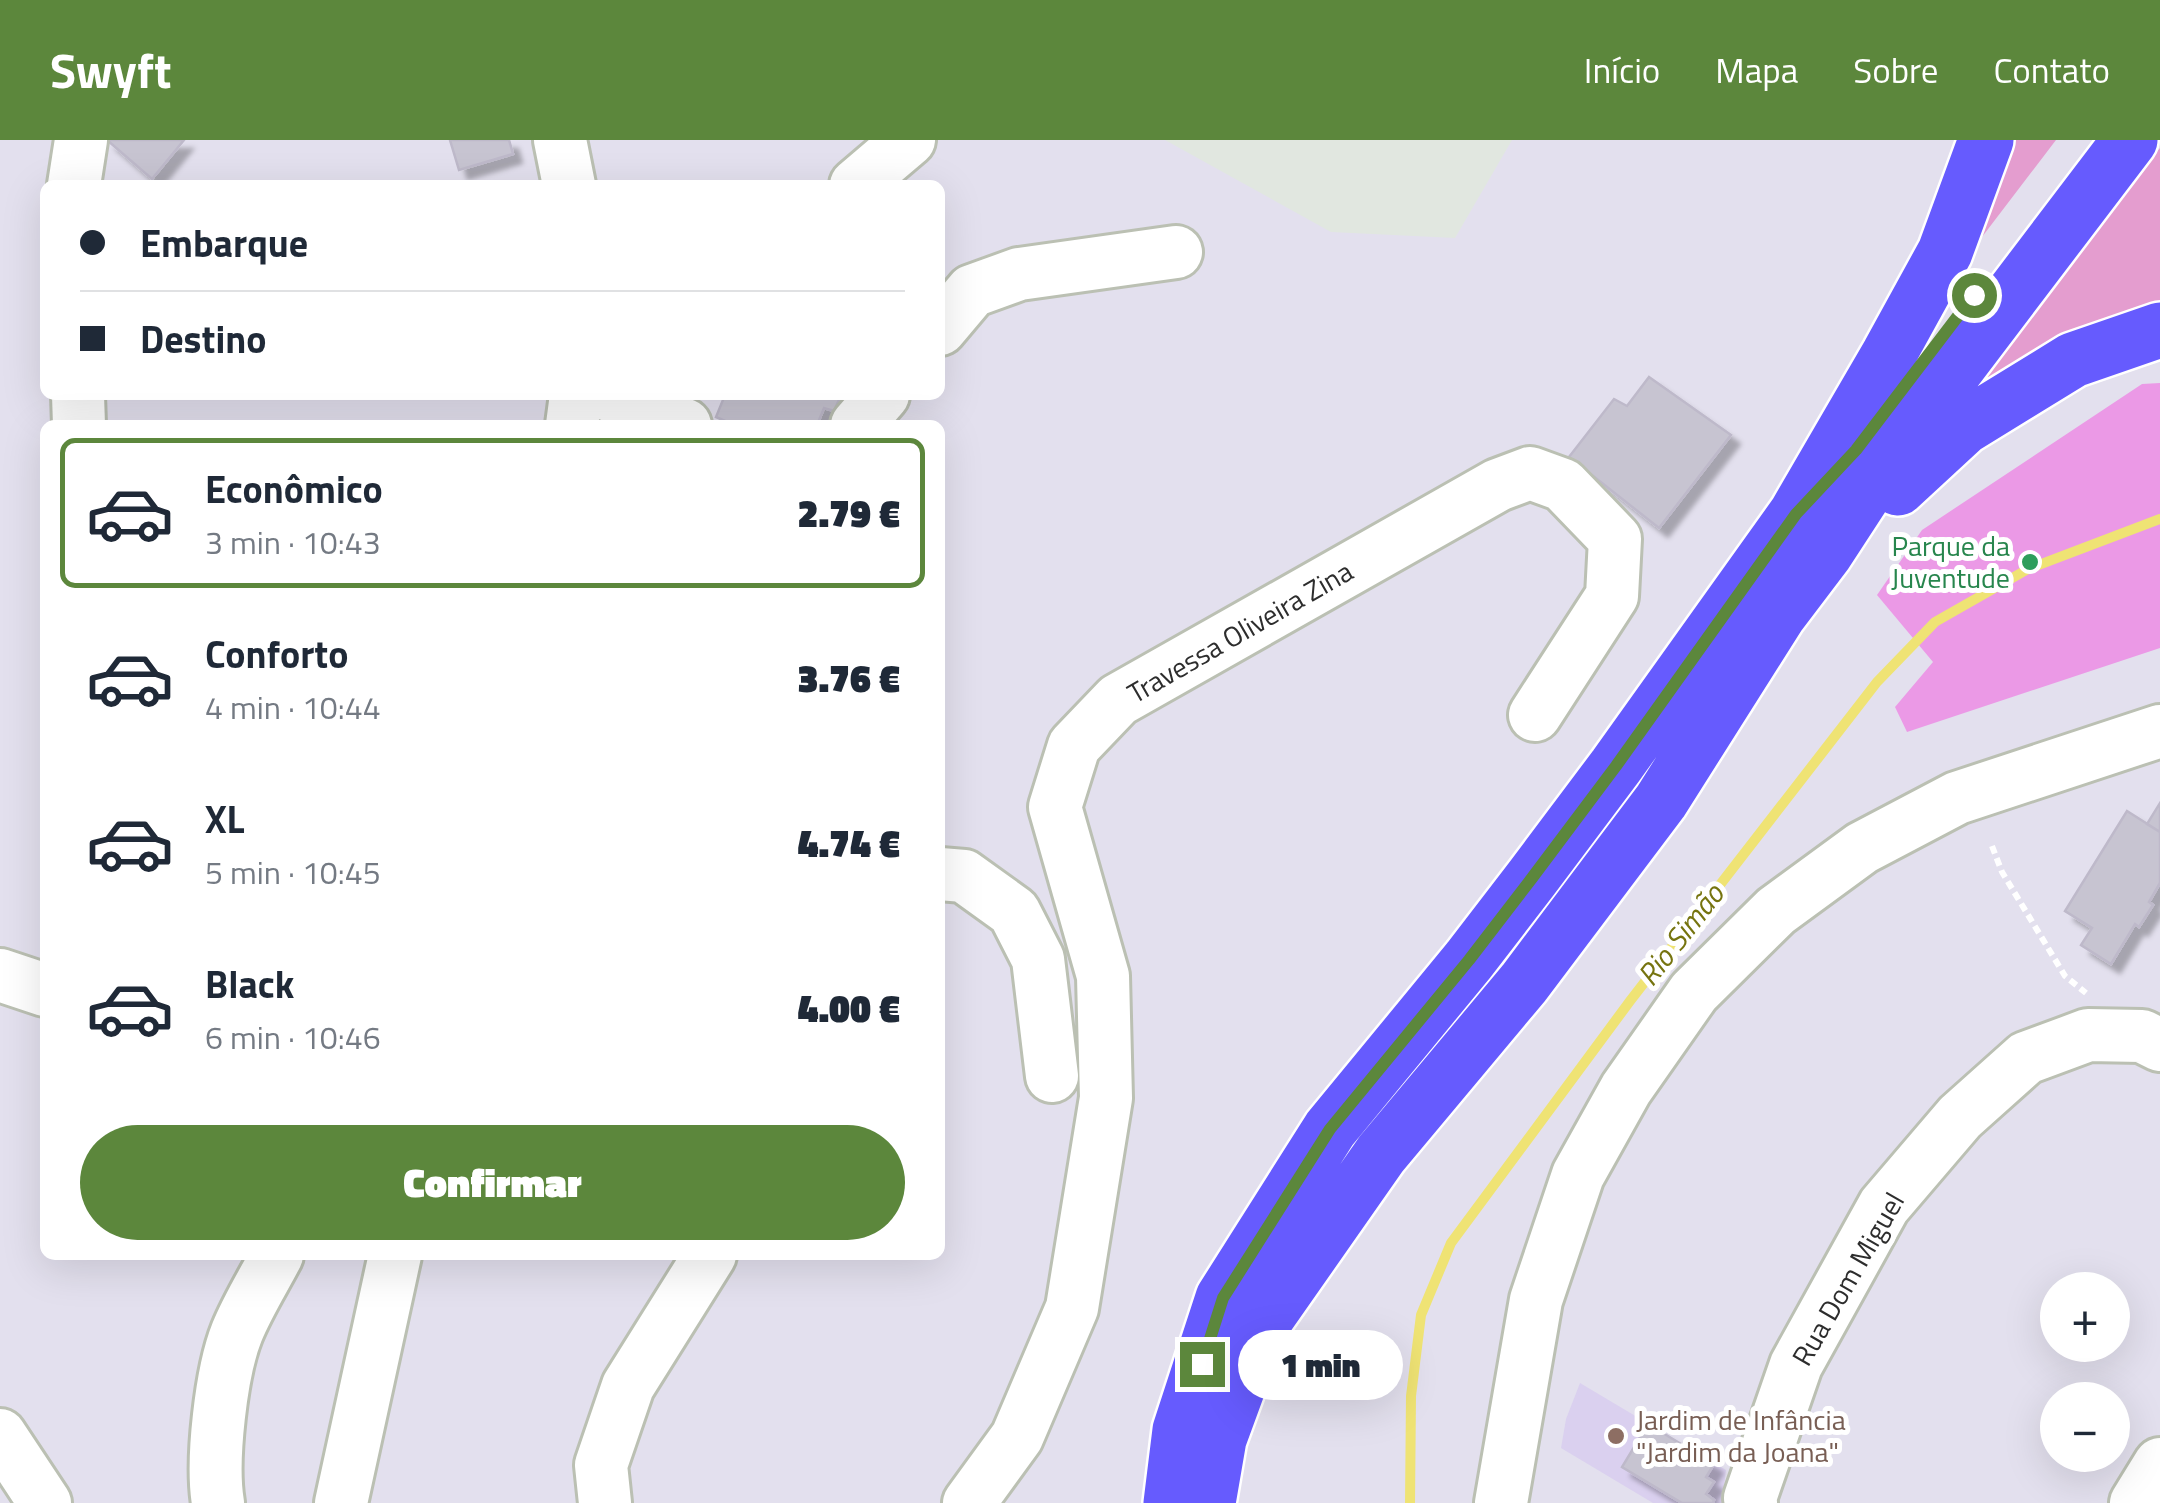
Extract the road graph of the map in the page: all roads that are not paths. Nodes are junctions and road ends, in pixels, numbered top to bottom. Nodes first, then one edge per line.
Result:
1 (81, 140) edge
2 (560, 140) edge
3 (908, 140) edge
4 (1986, 140) edge
5 (2092, 140) edge
6 (2130, 140) edge
7 (75, 180) edge
8 (568, 180) edge
9 (862, 180) edge
10 (1176, 252) dead end
11 (945, 323) edge
12 (2160, 330) edge
13 (621, 400) edge
14 (878, 400) edge
15 (672, 420) edge
16 (860, 420) edge
17 (1810, 534) junction
18 (1535, 715) dead end
19 (2160, 732) edge
20 (945, 874) edge
21 (0, 975) edge
22 (40, 988) edge
23 (2160, 1045) edge
24 (1052, 1076) dead end
25 (275, 1260) edge
26 (394, 1260) edge
27 (707, 1260) edge
28 (0, 1435) edge
29 (2160, 1464) edge
30 (44, 1503) edge
31 (218, 1503) edge
32 (341, 1503) edge
33 (606, 1503) edge
34 (969, 1503) edge
35 (1171, 1503) edge
36 (1208, 1503) edge
37 (1501, 1503) edge
38 (1751, 1503) edge
39 (2136, 1503) edge

1 - 7 street
2 - 8 street
3 - 9 street
4 - 17 highway
5 - 17 highway
6 - 17 highway
10 - 11 street
12 - 17 highway
13 - 15 street
14 - 16 street
17 - 35 highway
17 - 36 highway
18 - 34 street, Travessa Oliveira Zina
19 - 37 street
20 - 24 street
21 - 22 street
23 - 38 street, Rua Dom Miguel
25 - 31 street
26 - 32 street
27 - 33 street
28 - 30 street
29 - 39 street

